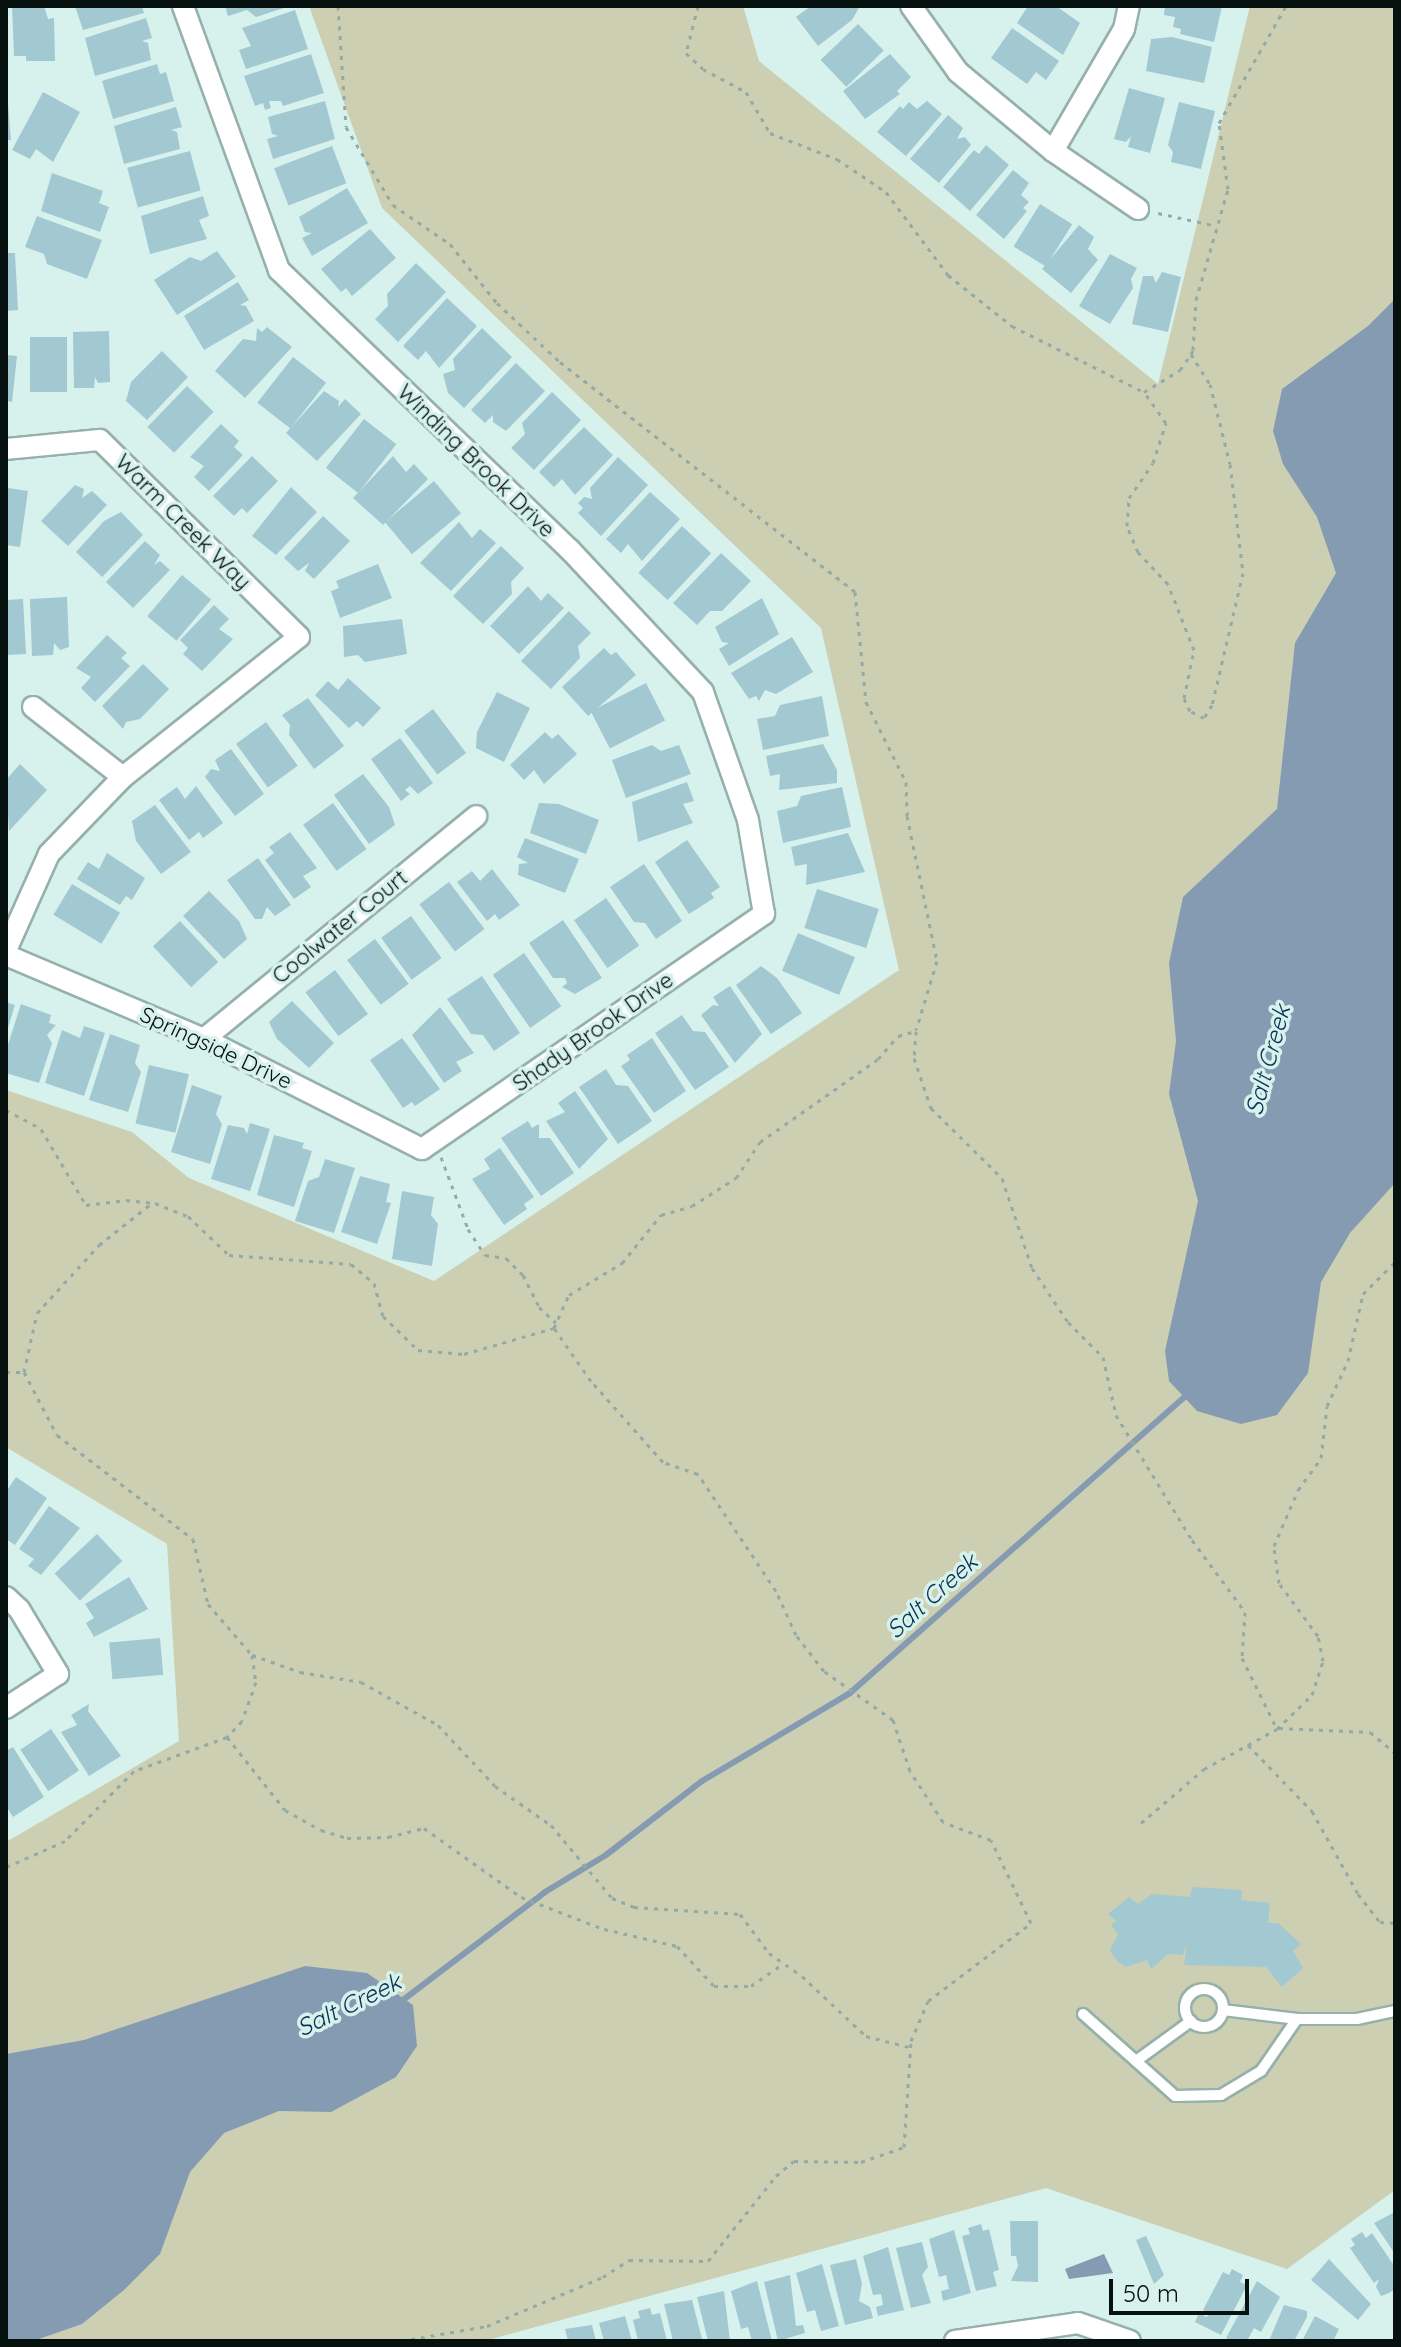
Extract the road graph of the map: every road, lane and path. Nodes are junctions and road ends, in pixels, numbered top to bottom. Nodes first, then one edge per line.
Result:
1 (183, 6) edge
2 (338, 6) edge
3 (698, 6) edge
4 (911, 6) edge
5 (1129, 6) edge
6 (1286, 6) edge
7 (1053, 151) junction
8 (1138, 209) joint
9 (1217, 226) junction
10 (1191, 354) junction
11 (1144, 392) junction
12 (6, 449) edge
13 (33, 707) dead end
14 (123, 777) junction
15 (476, 816) dead end
16 (764, 914) joint
17 (6, 952) edge
18 (916, 1031) junction
19 (204, 1039) junction
20 (6, 1110) edge
21 (428, 1145) junction
22 (152, 1203) junction
23 (1395, 1262) edge
24 (555, 1325) junction
25 (6, 1372) edge
26 (24, 1372) junction
27 (6, 1597) edge
28 (252, 1655) junction
29 (6, 1708) edge
30 (1277, 1729) junction
31 (227, 1737) junction
32 (1248, 1745) junction
33 (1395, 1753) edge
34 (1141, 1823) dead end
35 (6, 1867) edge
36 (1395, 1923) edge
37 (783, 1963) junction
38 (1223, 2010) junction
39 (1395, 2011) edge
40 (1083, 2014) dead end
41 (1297, 2019) junction
42 (1191, 2021) junction
43 (909, 2047) dead end
44 (1136, 2061) junction
45 (979, 2338) edge
46 (401, 2341) edge
47 (955, 2341) edge
48 (1130, 2341) edge

1 - 16 street, Winding Brook Drive
2 - 18 path
3 - 11 path
4 - 7 street
5 - 7 street
6 - 9 path
7 - 8 street
8 - 9 path
9 - 10 path
10 - 11 path
10 - 11 path
12 - 14 street, Warm Creek Way
13 - 14 street
14 - 17 street
15 - 19 street, Coolwater Court
16 - 21 street, Shady Brook Drive
17 - 19 street, Springside Drive
18 - 24 path
18 - 30 path
19 - 21 street, Springside Drive
20 - 22 path
21 - 24 path
22 - 24 path
22 - 26 path
23 - 30 path
24 - 46 path
25 - 26 path
26 - 28 path
27 - 29 street
28 - 31 path
28 - 37 path
30 - 32 path
30 - 33 path
31 - 35 path
31 - 37 path
32 - 34 path
32 - 36 path
37 - 43 path
38 - 41 lane
38 - 42 lane
38 - 42 lane
39 - 41 lane
40 - 44 lane
41 - 44 lane
42 - 44 lane
45 - 47 street
45 - 48 street

